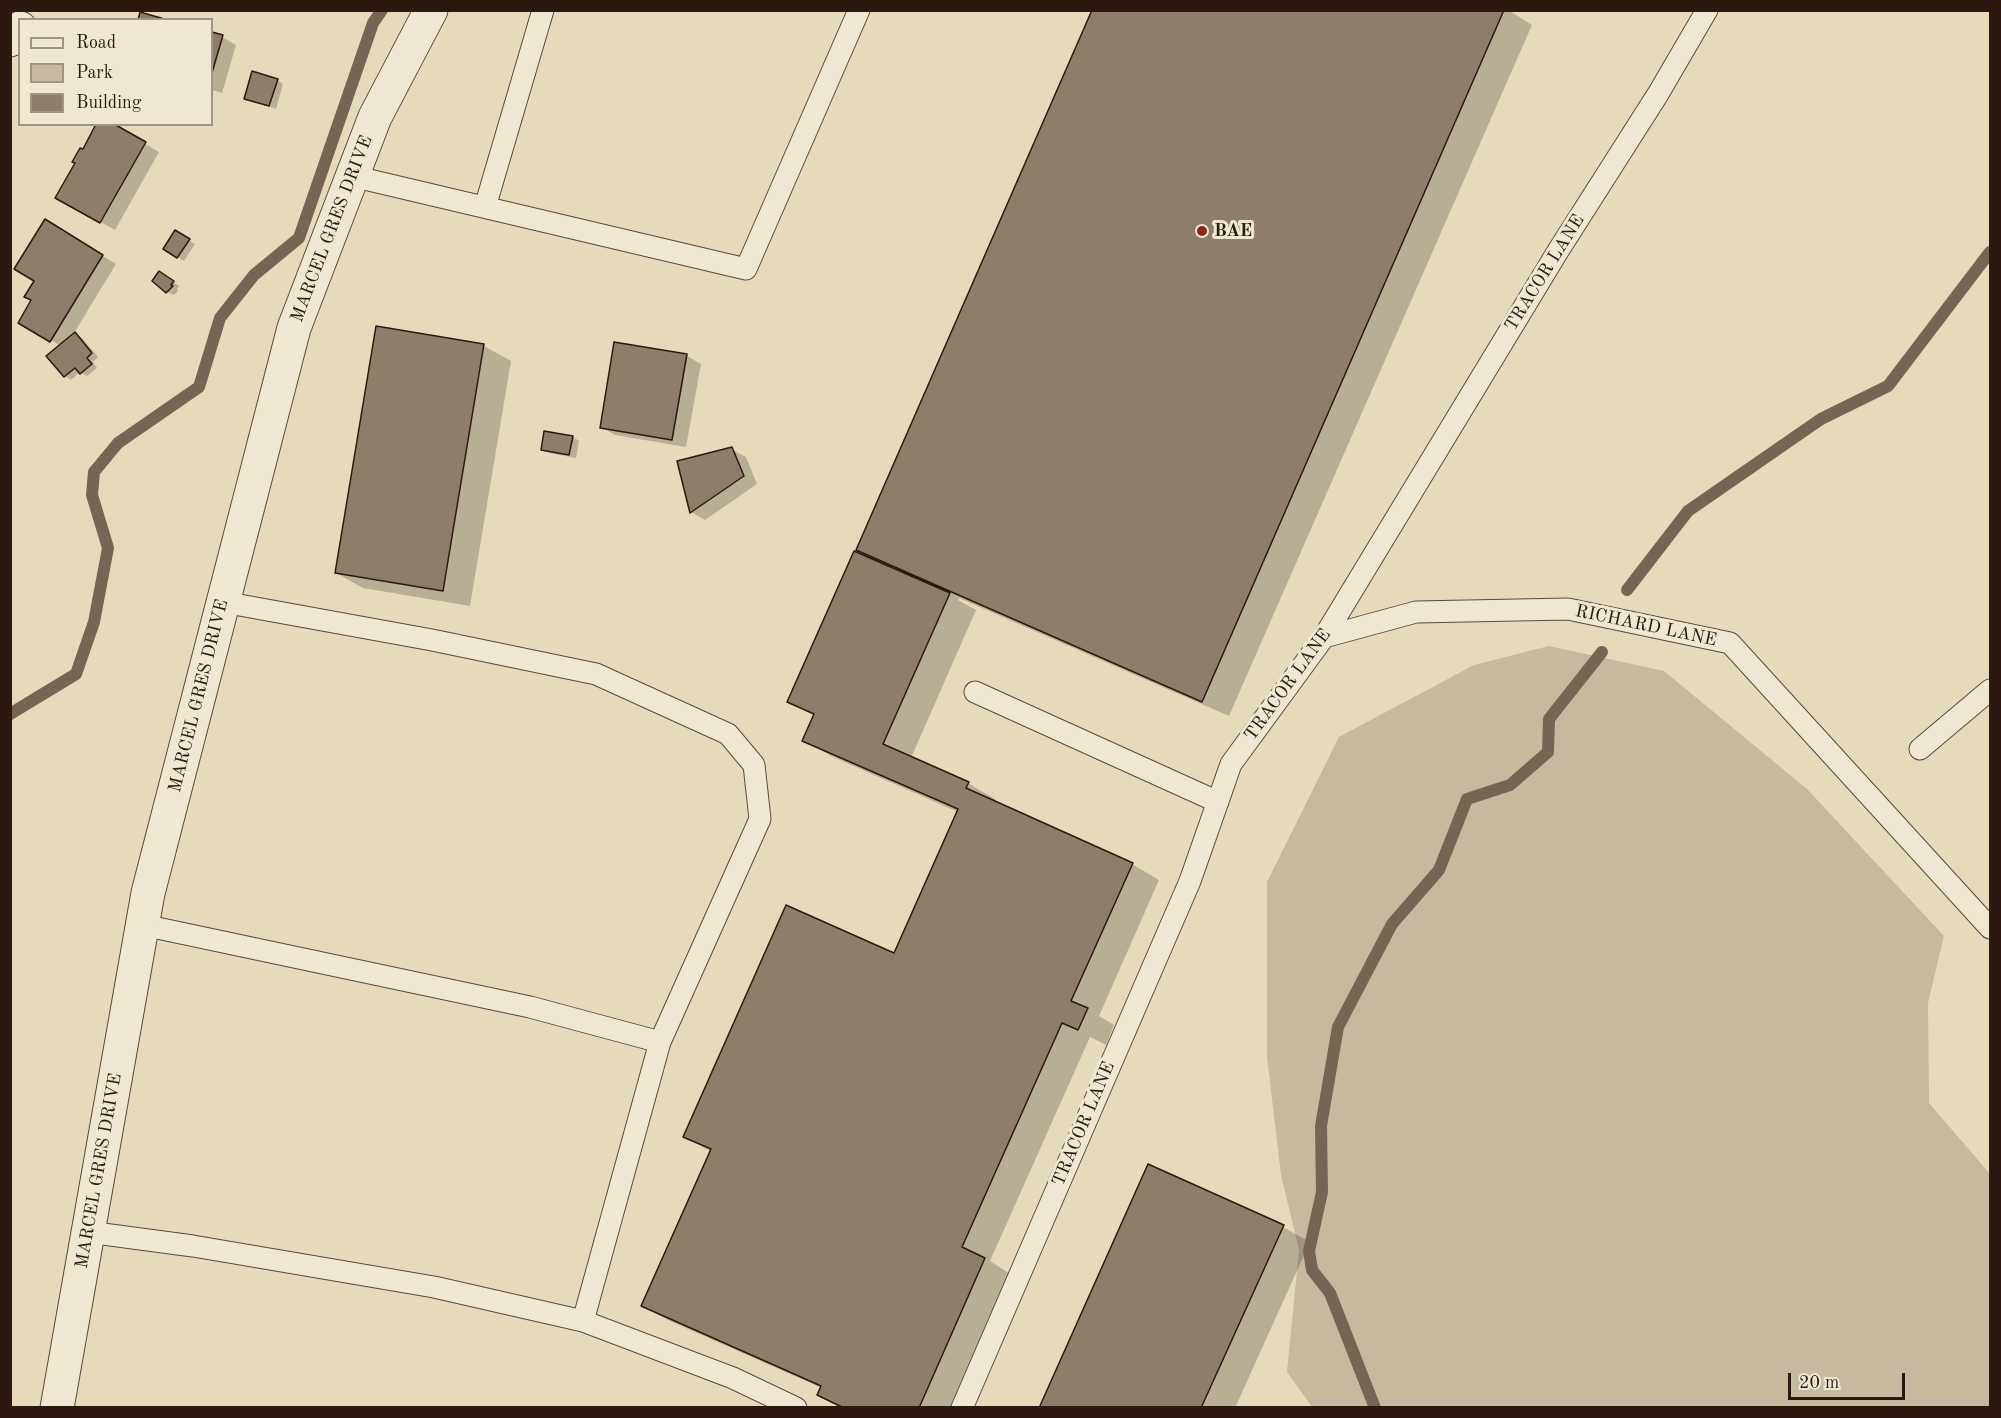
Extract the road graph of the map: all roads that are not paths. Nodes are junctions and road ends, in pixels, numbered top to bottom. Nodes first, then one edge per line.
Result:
1 (431, 10) edge
2 (543, 10) edge
3 (859, 10) edge
4 (1707, 10) edge
5 (352, 176) junction
6 (485, 207) junction
7 (223, 602) junction
8 (1324, 637) junction
9 (1990, 690) edge
10 (975, 692) dead end
11 (1920, 749) dead end
12 (1218, 802) junction
13 (143, 925) junction
14 (1990, 928) edge
15 (660, 1042) junction
16 (88, 1232) junction
17 (583, 1322) junction
18 (57, 1407) edge
19 (796, 1407) edge
20 (962, 1407) edge

1 - 5 street, MARCEL GRES DRIVE
2 - 6 lane
3 - 6 lane
4 - 8 lane, TRACOR LANE
5 - 6 lane
5 - 7 street, MARCEL GRES DRIVE
7 - 13 street, MARCEL GRES DRIVE
7 - 15 lane
8 - 12 lane, TRACOR LANE
8 - 14 lane, RICHARD LANE
9 - 11 lane
10 - 12 lane
12 - 20 lane, TRACOR LANE
13 - 15 lane
13 - 16 street, MARCEL GRES DRIVE
15 - 17 lane
16 - 17 lane
16 - 18 street, MARCEL GRES DRIVE
17 - 19 lane

